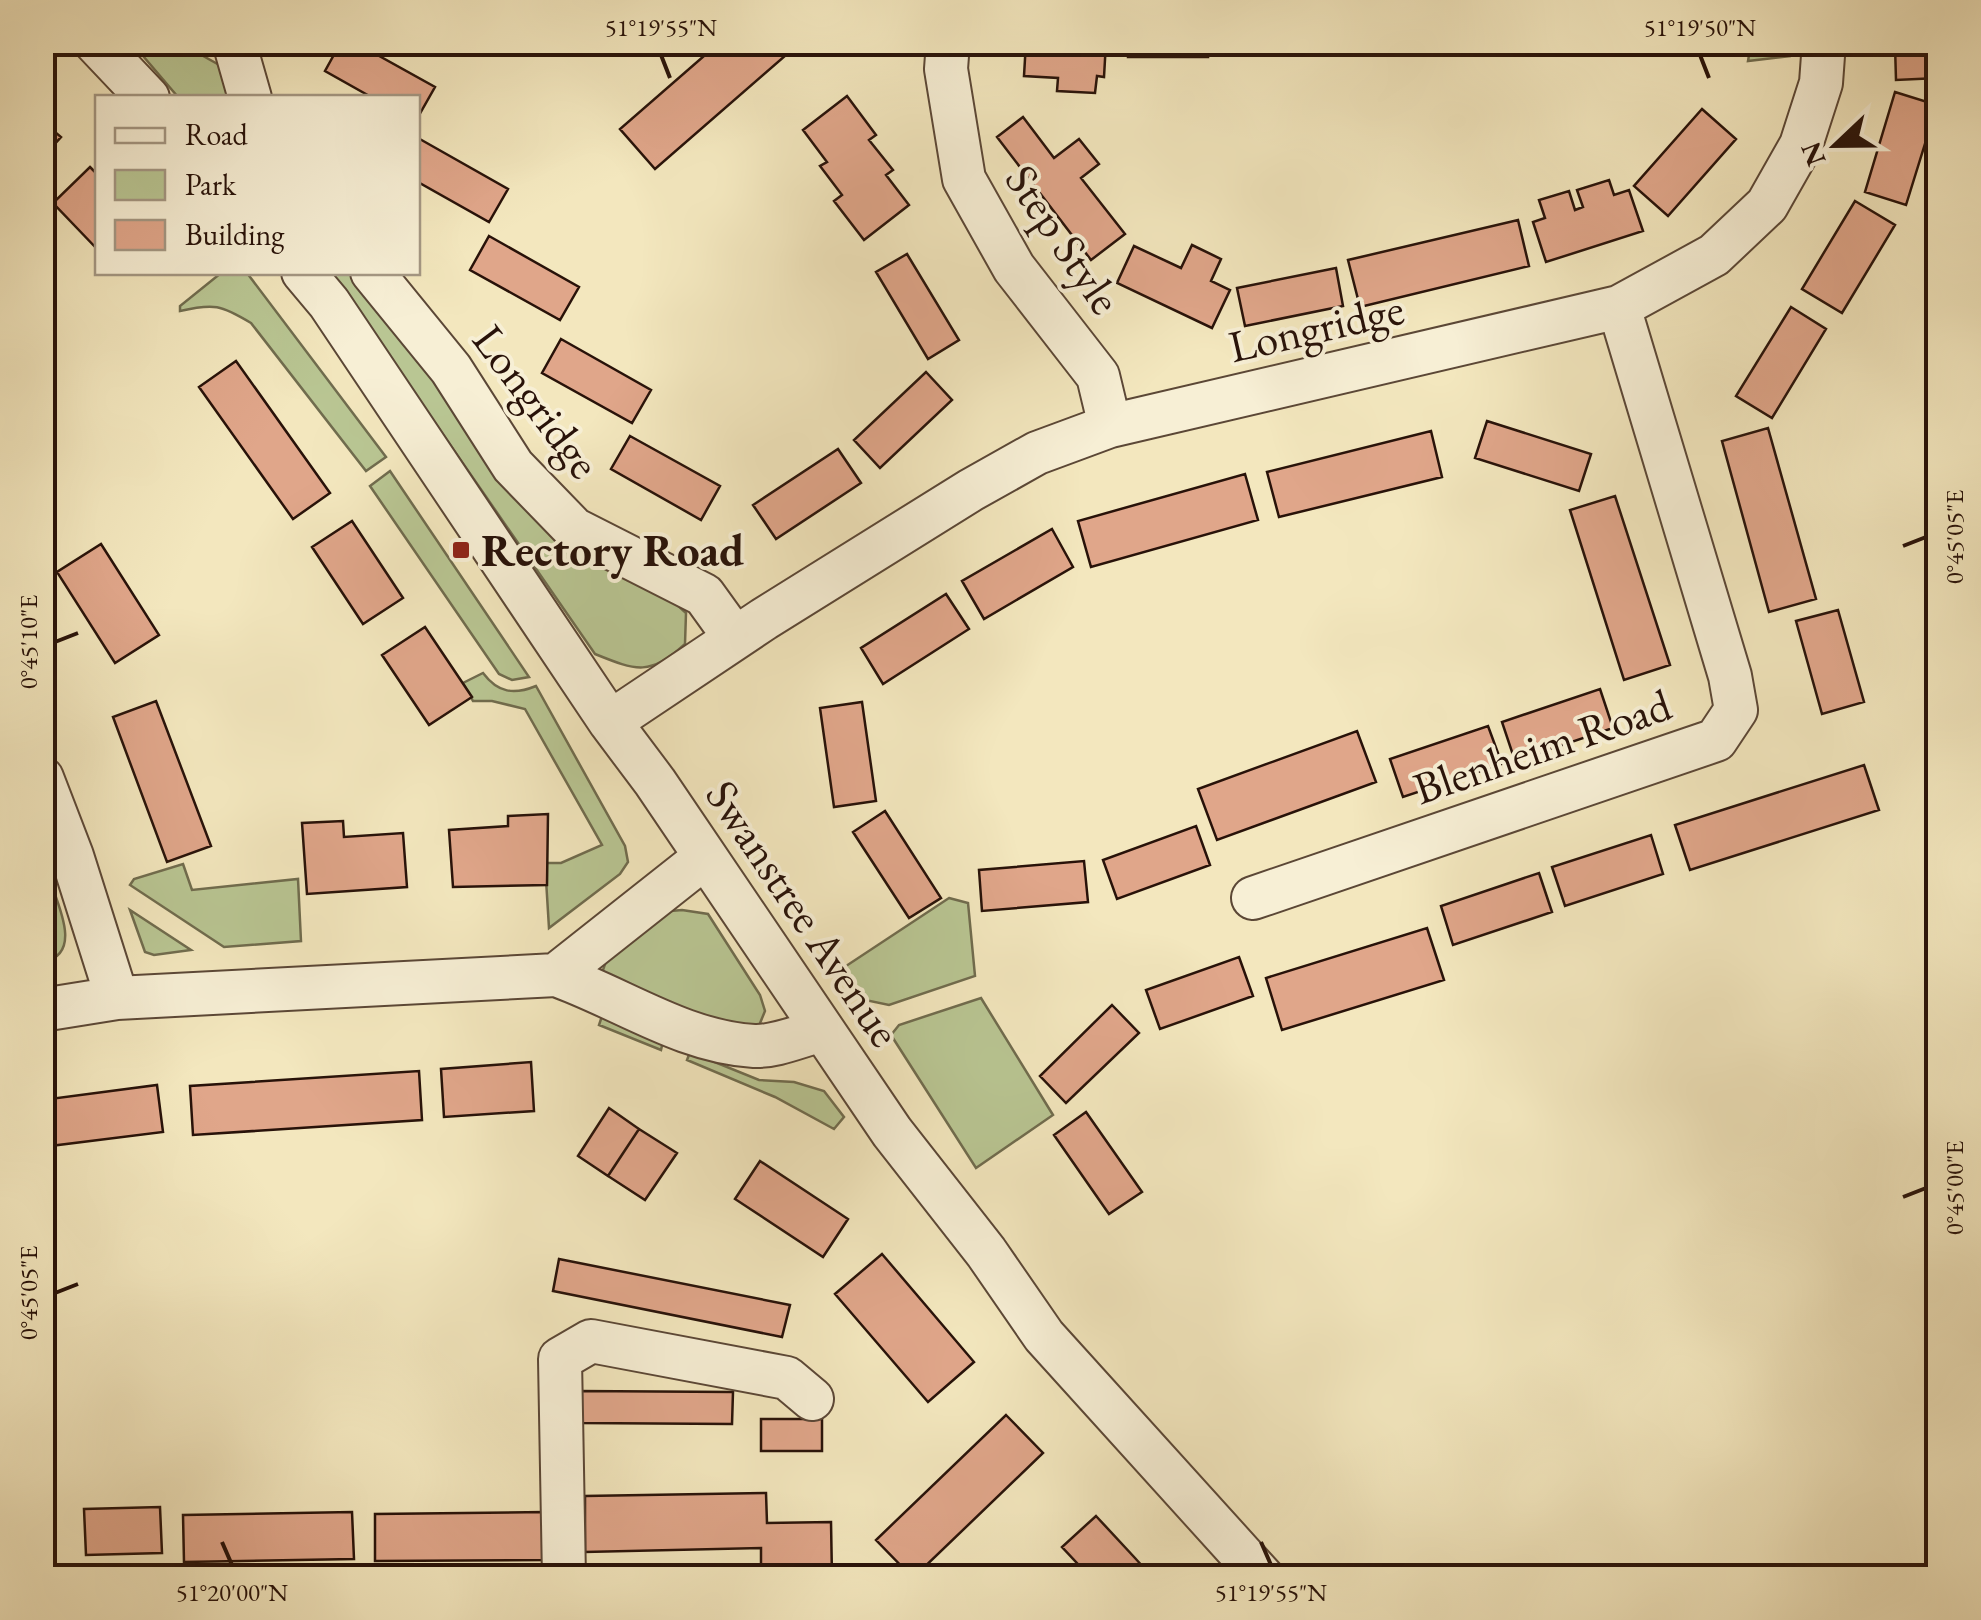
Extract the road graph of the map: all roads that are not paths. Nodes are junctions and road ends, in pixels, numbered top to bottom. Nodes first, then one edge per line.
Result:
1 (96, 42) edge
2 (234, 42) edge
3 (948, 42) edge
4 (1824, 42) edge
5 (145, 95) edge
6 (249, 95) edge
7 (306, 275) edge
8 (374, 275) edge
9 (1618, 307) junction
10 (1110, 426) junction
11 (735, 638) junction
12 (610, 722) junction
13 (42, 778) edge
14 (704, 858) junction
15 (1253, 898) dead end
16 (556, 975) junction
17 (117, 998) junction
18 (42, 1010) edge
19 (823, 1030) junction
20 (812, 1399) dead end
21 (564, 1578) edge
22 (1263, 1578) edge

1 - 5 street
2 - 6 street
3 - 10 street, Step Style
4 - 9 street, Longridge
7 - 12 street, Swanstree Avenue
8 - 11 street, Longridge
9 - 10 street, Longridge
9 - 15 street, Blenheim Road
10 - 11 street, Longridge
11 - 12 street, Longridge
12 - 14 street, Swanstree Avenue
13 - 17 street
14 - 16 street
14 - 19 street, Swanstree Avenue
16 - 17 street
16 - 19 street
17 - 18 street
19 - 22 street, Swanstree Avenue
20 - 21 street

